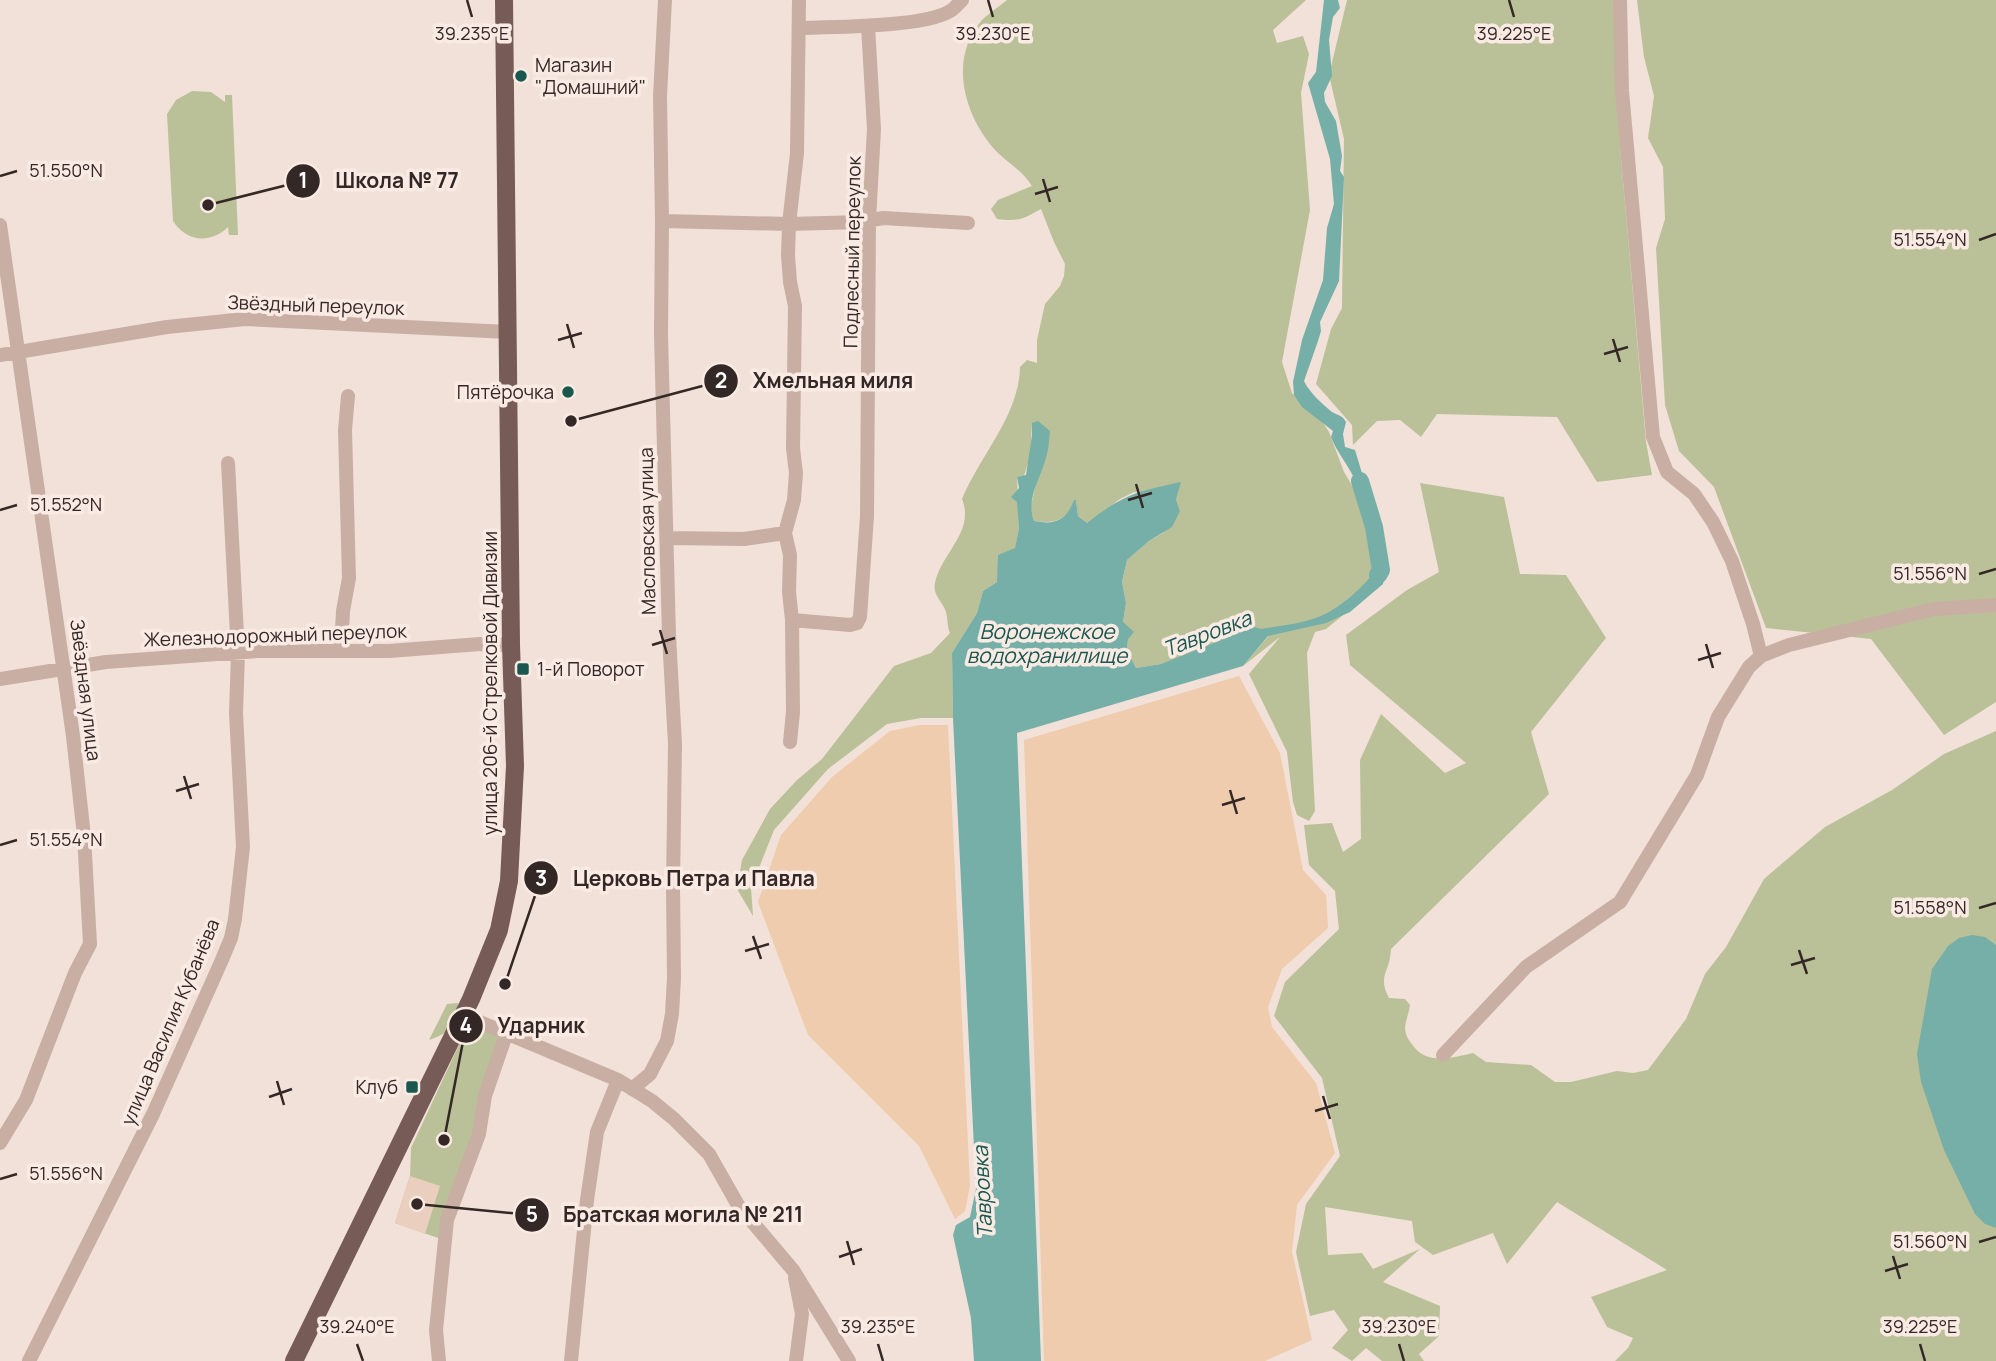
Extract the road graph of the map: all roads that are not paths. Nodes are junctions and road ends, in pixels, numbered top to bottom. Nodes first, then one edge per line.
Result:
1 (504, 0) edge
2 (665, 0) edge
3 (799, 0) edge
4 (962, 0) edge
5 (1620, 0) edge
6 (868, 26) junction
7 (799, 28) junction
8 (869, 220) junction
9 (662, 221) junction
10 (968, 222) dead end
11 (789, 224) junction
12 (0, 225) edge
13 (508, 332) junction
14 (19, 351) junction
15 (0, 355) edge
16 (348, 396) dead end
17 (228, 463) dead end
18 (785, 533) junction
19 (668, 538) junction
20 (1996, 605) edge
21 (792, 620) junction
22 (511, 645) junction
23 (341, 650) junction
24 (238, 654) junction
25 (1760, 656) junction
26 (62, 667) junction
27 (0, 679) edge
28 (790, 742) dead end
29 (463, 1015) junction
30 (507, 1032) junction
31 (1443, 1055) dead end
32 (618, 1080) junction
33 (632, 1089) junction
34 (0, 1143) edge
35 (793, 1270) junction
36 (29, 1361) edge
37 (294, 1361) edge
38 (439, 1361) edge
39 (571, 1361) edge
40 (796, 1361) edge
41 (849, 1361) edge

1 - 13 main road, улица 206-й Стрелковой Дивизии
2 - 9 street, Масловская улица
3 - 7 street
4 - 6 street
5 - 25 street
6 - 7 street
6 - 8 street, Подлесный переулок
7 - 11 street
8 - 10 street
8 - 11 street
8 - 21 street, Подлесный переулок
9 - 11 street
9 - 19 street, Масловская улица
11 - 18 street
12 - 14 street, Звёздная улица
13 - 14 street, Звёздный переулок
13 - 22 main road, улица 206-й Стрелковой Дивизии
14 - 15 street, Звёздный переулок
14 - 26 street, Звёздная улица
16 - 23 street
17 - 24 street, улица Василия Кубанёва
18 - 19 street
18 - 21 street
19 - 33 street, Масловская улица
20 - 25 street
21 - 28 street
22 - 23 street, Железнодорожный переулок
22 - 29 main road, улица 206-й Стрелковой Дивизии
23 - 24 street, Железнодорожный переулок
24 - 26 street, Железнодорожный переулок
24 - 36 street, улица Василия Кубанёва
25 - 31 street
26 - 27 street, Железнодорожный переулок
26 - 34 street, Звёздная улица
29 - 30 street
29 - 37 main road, улица 206-й Стрелковой Дивизии
30 - 32 street
30 - 38 street
32 - 33 street
32 - 39 street
33 - 35 street
35 - 40 street
35 - 41 street

